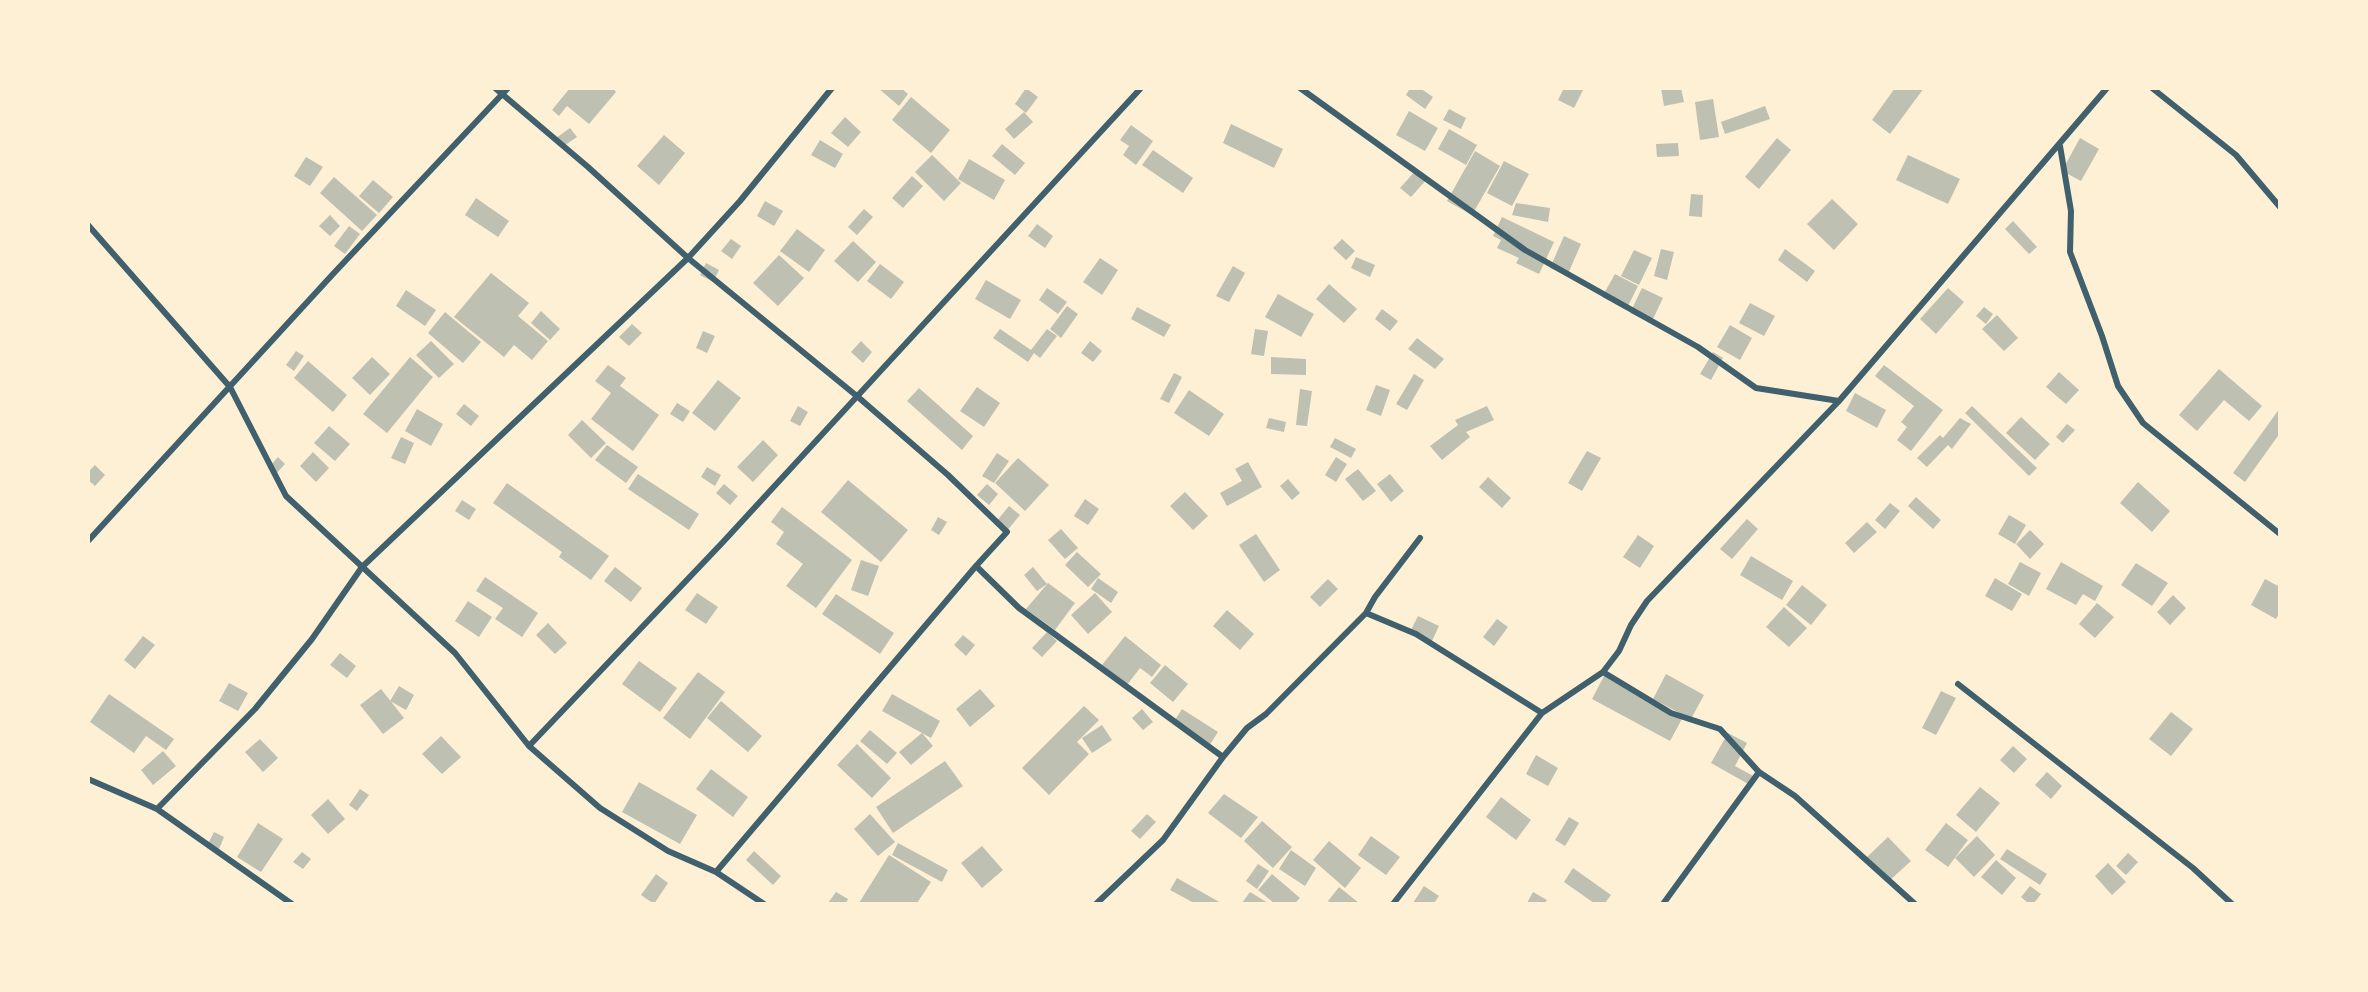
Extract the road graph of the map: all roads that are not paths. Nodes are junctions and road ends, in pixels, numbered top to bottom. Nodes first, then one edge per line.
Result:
1 (495, 88) edge
2 (832, 88) edge
3 (1141, 88) edge
4 (1300, 88) edge
5 (2107, 88) edge
6 (2152, 88) edge
7 (506, 91) edge
8 (2060, 146) junction
9 (2280, 207) edge
10 (88, 225) edge
11 (688, 258) junction
12 (230, 387) junction
13 (858, 397) junction
14 (1839, 401) junction
15 (2280, 534) edge
16 (1420, 538) dead end
17 (88, 541) edge
18 (976, 566) junction
19 (362, 567) junction
20 (1366, 613) junction
21 (1603, 672) junction
22 (1958, 684) dead end
23 (1542, 713) junction
24 (529, 746) junction
25 (1223, 757) junction
26 (1759, 772) junction
27 (88, 779) edge
28 (157, 808) junction
29 (716, 872) junction
30 (292, 903) edge
31 (764, 903) edge
32 (1096, 903) edge
33 (1393, 903) edge
34 (1663, 903) edge
35 (1915, 903) edge
36 (2232, 903) edge

1 - 7 street
2 - 11 street
3 - 13 street
4 - 14 street
5 - 8 street
6 - 9 street
7 - 11 street
7 - 12 street
8 - 14 street
8 - 15 street
10 - 12 street
11 - 13 street
11 - 19 street
12 - 17 street
12 - 19 street
13 - 18 street
13 - 24 street
14 - 21 street
16 - 20 street
18 - 25 street
18 - 29 street
19 - 24 street
19 - 28 street
20 - 23 street
20 - 25 street
21 - 23 street
21 - 26 street
22 - 36 street
23 - 33 street
24 - 29 street
25 - 32 street
26 - 34 street
26 - 35 street
27 - 28 street
28 - 30 street
29 - 31 street

